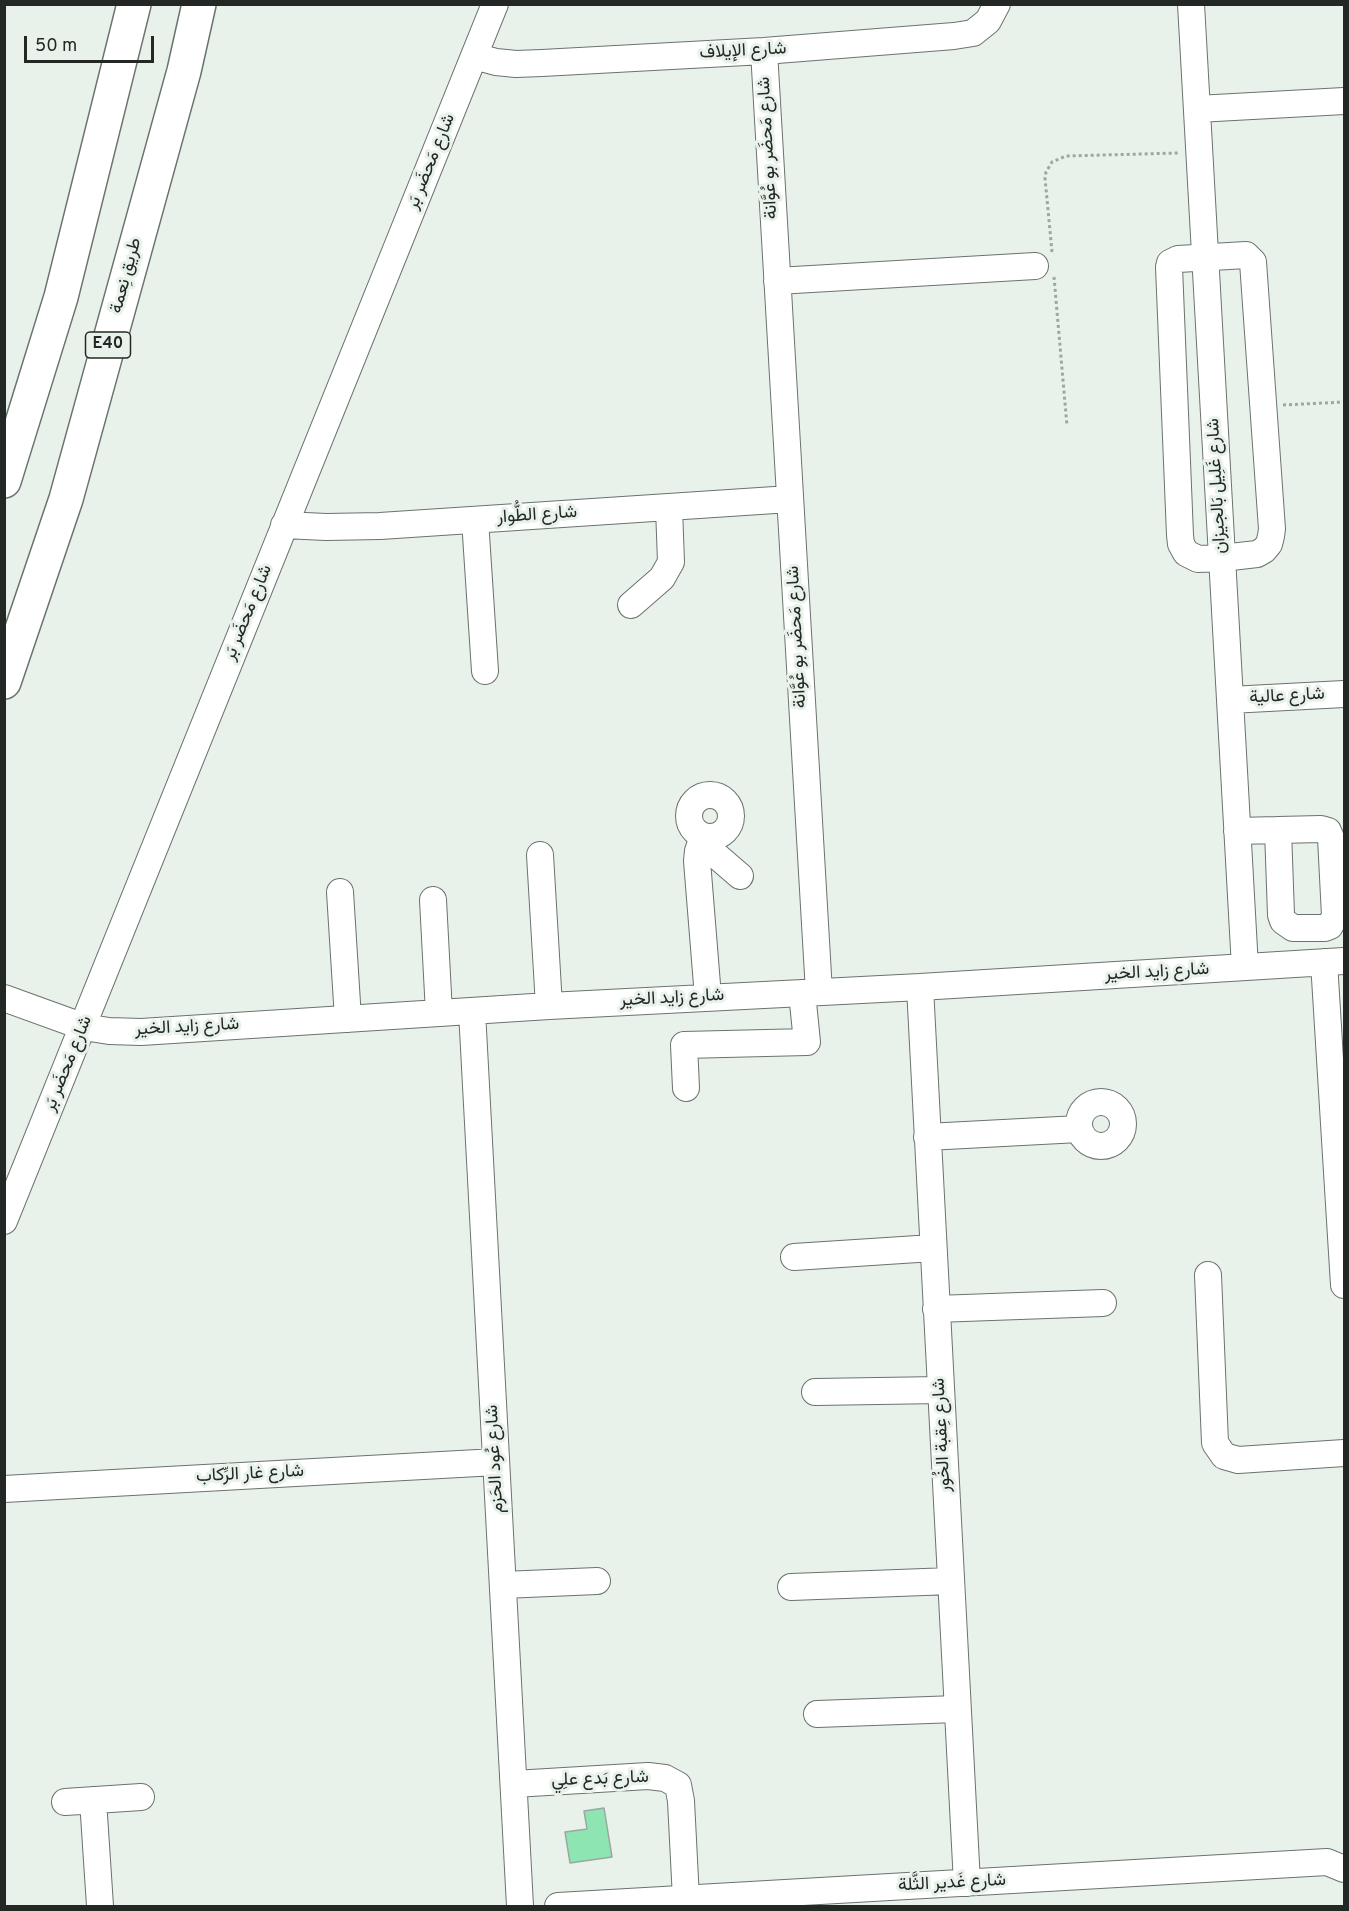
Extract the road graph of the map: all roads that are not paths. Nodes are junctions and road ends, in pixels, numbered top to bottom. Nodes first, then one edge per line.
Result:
1 (134, 4) edge
2 (200, 4) edge
3 (495, 4) edge
4 (997, 4) edge
5 (1191, 4) edge
6 (764, 51) junction
7 (474, 56) junction
8 (1344, 101) edge
9 (1197, 109) junction
10 (1205, 257) junction
11 (1047, 265) road end
12 (777, 281) junction
13 (4, 481) edge
14 (790, 499) junction
15 (669, 508) junction
16 (475, 520) junction
17 (284, 525) junction
18 (1222, 558) junction
19 (631, 605) dead end
20 (484, 671) dead end
21 (4, 682) edge
22 (1344, 694) edge
23 (1230, 700) junction
24 (1278, 830) dead end
25 (1237, 831) junction
26 (540, 855) dead end
27 (740, 876) dead end
28 (340, 892) dead end
29 (434, 900) dead end
30 (1334, 962) edge
31 (1245, 967) junction
32 (920, 987) junction
33 (810, 992) junction
34 (4, 998) edge
35 (708, 998) junction
36 (549, 1006) junction
37 (472, 1011) junction
38 (439, 1013) junction
39 (348, 1019) junction
40 (84, 1027) junction
41 (686, 1088) dead end
42 (1079, 1129) dead end
43 (927, 1137) junction
44 (4, 1221) edge
45 (1343, 1225) edge
46 (933, 1248) junction
47 (794, 1257) dead end
48 (1208, 1275) dead end
49 (1344, 1285) edge
50 (1103, 1303) dead end
51 (936, 1309) junction
52 (941, 1390) junction
53 (815, 1392) dead end
54 (1344, 1454) edge
55 (496, 1462) junction
56 (4, 1489) edge
57 (597, 1581) dead end
58 (951, 1581) junction
59 (503, 1585) junction
60 (792, 1587) dead end
61 (957, 1709) junction
62 (817, 1714) dead end
63 (513, 1784) junction
64 (141, 1797) dead end
65 (93, 1800) junction
66 (65, 1802) dead end
67 (1339, 1859) edge
68 (967, 1883) junction
69 (932, 1896) edge
70 (686, 1899) junction
71 (100, 1906) edge
72 (520, 1906) edge
73 (558, 1906) edge

1 - 13 main road
2 - 21 main road, طريق نِعمة / E40
3 - 7 street, شارع مَحضَر بَر
4 - 6 street, شارع الإيلاف
5 - 9 street, شارع غَلِيل بَالجيزان
6 - 7 street, شارع الإيلاف
6 - 12 street, شارع مَحضَر بو عُوَّانة
7 - 17 street, شارع مَحضَر بَر
8 - 9 street
9 - 10 street, شارع غَلِيل بَالجيزان
10 - 18 street, شارع غَلِيل بَالجيزان
10 - 18 street
10 - 18 street
11 - 12 street
12 - 14 street, شارع مَحضَر بو عُوَّانة
14 - 15 street, شارع الطُّوار
14 - 33 street, شارع مَحضَر بو عُوَّانة
15 - 16 street, شارع الطُّوار
15 - 19 street
16 - 17 street, شارع الطُّوار
16 - 20 street
17 - 40 street, شارع مَحضَر بَر
18 - 23 street, شارع غَلِيل بَالجيزان
22 - 23 street, شارع عالية
23 - 25 street, شارع غَلِيل بَالجيزان
24 - 25 street
25 - 31 street, شارع غَلِيل بَالجيزان
26 - 36 street
27 - 35 street
28 - 39 street
29 - 38 street
30 - 31 street, شارع زايد الخير
30 - 45 street
31 - 32 street, شارع زايد الخير
32 - 33 street, شارع زايد الخير
32 - 43 street, شارع عِقبة الخُور
33 - 35 street, شارع زايد الخير
33 - 41 street, شارع مَحضَر بو عُوَّانة
34 - 40 street, شارع زايد الخير
35 - 36 street, شارع زايد الخير
36 - 37 street, شارع زايد الخير
37 - 38 street, شارع زايد الخير
37 - 55 street, شارع عُود الحَزم
38 - 39 street, شارع زايد الخير
39 - 40 street, شارع زايد الخير
40 - 44 street, شارع مَحضَر بَر
42 - 43 street
43 - 46 street, شارع عِقبة الخُور
45 - 49 street
46 - 47 street
46 - 51 street, شارع عِقبة الخُور
48 - 54 street
50 - 51 street
51 - 52 street, شارع عِقبة الخُور
52 - 53 street
52 - 58 street, شارع عِقبة الخُور
55 - 56 street, شارع غار الرِّكاب
55 - 59 street, شارع عُود الحَزم
57 - 59 street
58 - 60 street
58 - 61 street, شارع عِقبة الخُور
59 - 63 street, شارع عُود الحَزم
61 - 62 street
61 - 68 street, شارع عِقبة الخُور
63 - 70 street, شارع بَدع علِي
63 - 72 street, شارع عُود الحَزم
64 - 65 street
65 - 66 street
65 - 71 street
67 - 68 street, شارع غَدير الثَّلة
68 - 69 street, شارع غَدير الثَّلة
69 - 70 street, شارع غَدير الثَّلة
70 - 73 street, شارع غَدير الثَّلة

